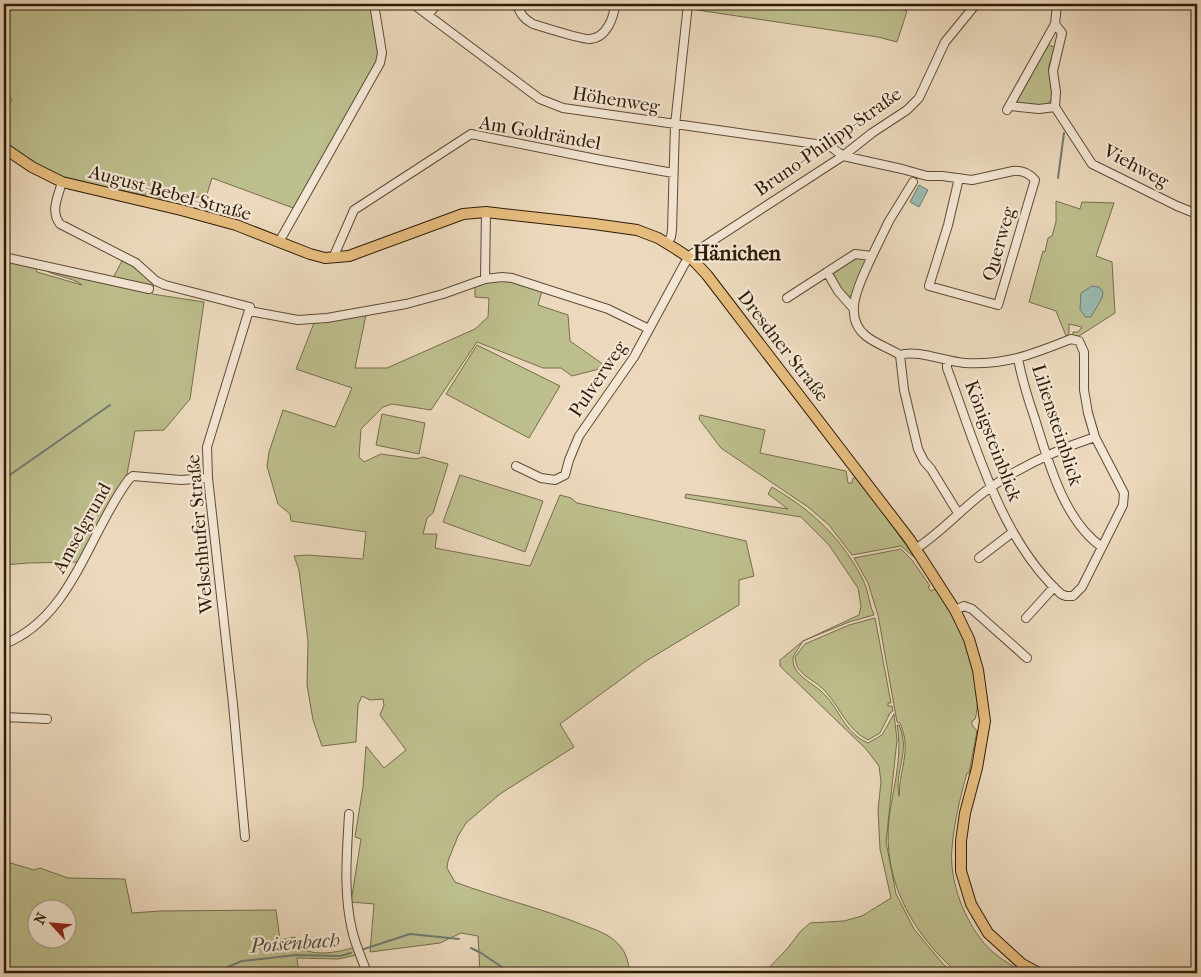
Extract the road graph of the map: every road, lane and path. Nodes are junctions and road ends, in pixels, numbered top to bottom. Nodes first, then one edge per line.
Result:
1 (376, 4) edge
2 (413, 4) edge
3 (437, 4) edge
4 (517, 4) edge
5 (616, 4) edge
6 (688, 4) edge
7 (976, 4) edge
8 (1057, 4) edge
9 (428, 15) junction
10 (1055, 24) junction
11 (1055, 107) junction
12 (675, 125) junction
13 (4, 148) edge
14 (843, 156) junction
15 (673, 173) junction
16 (959, 178) junction
17 (62, 182) junction
18 (913, 182) dead end
19 (486, 212) junction
20 (1197, 214) edge
21 (280, 242) junction
22 (667, 243) junction
23 (872, 256) junction
24 (4, 257) edge
25 (333, 258) junction
26 (689, 258) junction
27 (828, 272) junction
28 (485, 279) junction
29 (150, 289) dead end
30 (787, 298) dead end
31 (853, 308) junction
32 (249, 310) junction
33 (648, 329) junction
34 (900, 355) junction
35 (1018, 359) junction
36 (947, 361) junction
37 (1095, 437) junction
38 (1046, 457) junction
39 (516, 466) dead end
40 (208, 478) junction
41 (991, 487) junction
42 (958, 513) junction
43 (1013, 532) junction
44 (1102, 547) junction
45 (917, 548) junction
46 (979, 558) dead end
47 (1054, 587) junction
48 (955, 610) junction
49 (1026, 618) dead end
50 (4, 644) edge
51 (1028, 658) dead end
52 (4, 717) edge
53 (47, 719) dead end
54 (349, 814) dead end
55 (245, 837) dead end
56 (367, 973) edge
57 (1039, 973) edge

1 - 21 street
2 - 9 street, Höhenweg
3 - 9 street
4 - 5 street
6 - 12 street
7 - 14 street, Bruno-Philipp-Straße
8 - 10 street
9 - 12 street, Höhenweg
10 - 11 street
10 - 11 street
11 - 20 street, Viehweg
12 - 14 street, Höhenweg
12 - 15 street
13 - 17 main road, August-Bebel-Straße
14 - 16 street, Querweg
14 - 26 street, Bruno-Philipp-Straße
15 - 22 street
15 - 25 street, Am Goldrändel
16 - 16 street, Querweg
17 - 21 main road, August-Bebel-Straße
17 - 32 street
18 - 23 street
19 - 22 main road, Dresdner Straße
19 - 25 main road, Dresdner Straße
19 - 28 street
21 - 25 main road, August-Bebel-Straße
22 - 26 main road, Dresdner Straße
23 - 27 street
23 - 31 street
24 - 29 street
26 - 33 street, Pulverweg
26 - 45 main road, Dresdner Straße
27 - 30 street
27 - 31 street
28 - 32 street
28 - 33 street
31 - 34 street
32 - 40 street, Welschhufer Straße
33 - 39 street, Pulverweg
34 - 36 street
34 - 42 street
35 - 36 street
35 - 37 street
35 - 38 street, Liliensteinblick
36 - 41 street, Königsteinblick
37 - 38 street
37 - 44 street
38 - 41 street
38 - 44 street, Liliensteinblick
40 - 50 street, Amselgrund
40 - 55 street, Welschhufer Straße
41 - 42 street
41 - 43 street, Königsteinblick
42 - 45 street
43 - 46 street
43 - 47 street, Königsteinblick
44 - 47 street
45 - 48 main road, Dresdner Straße
47 - 49 street
48 - 51 street
48 - 57 main road, Dresdner Straße
52 - 53 street
54 - 56 street

